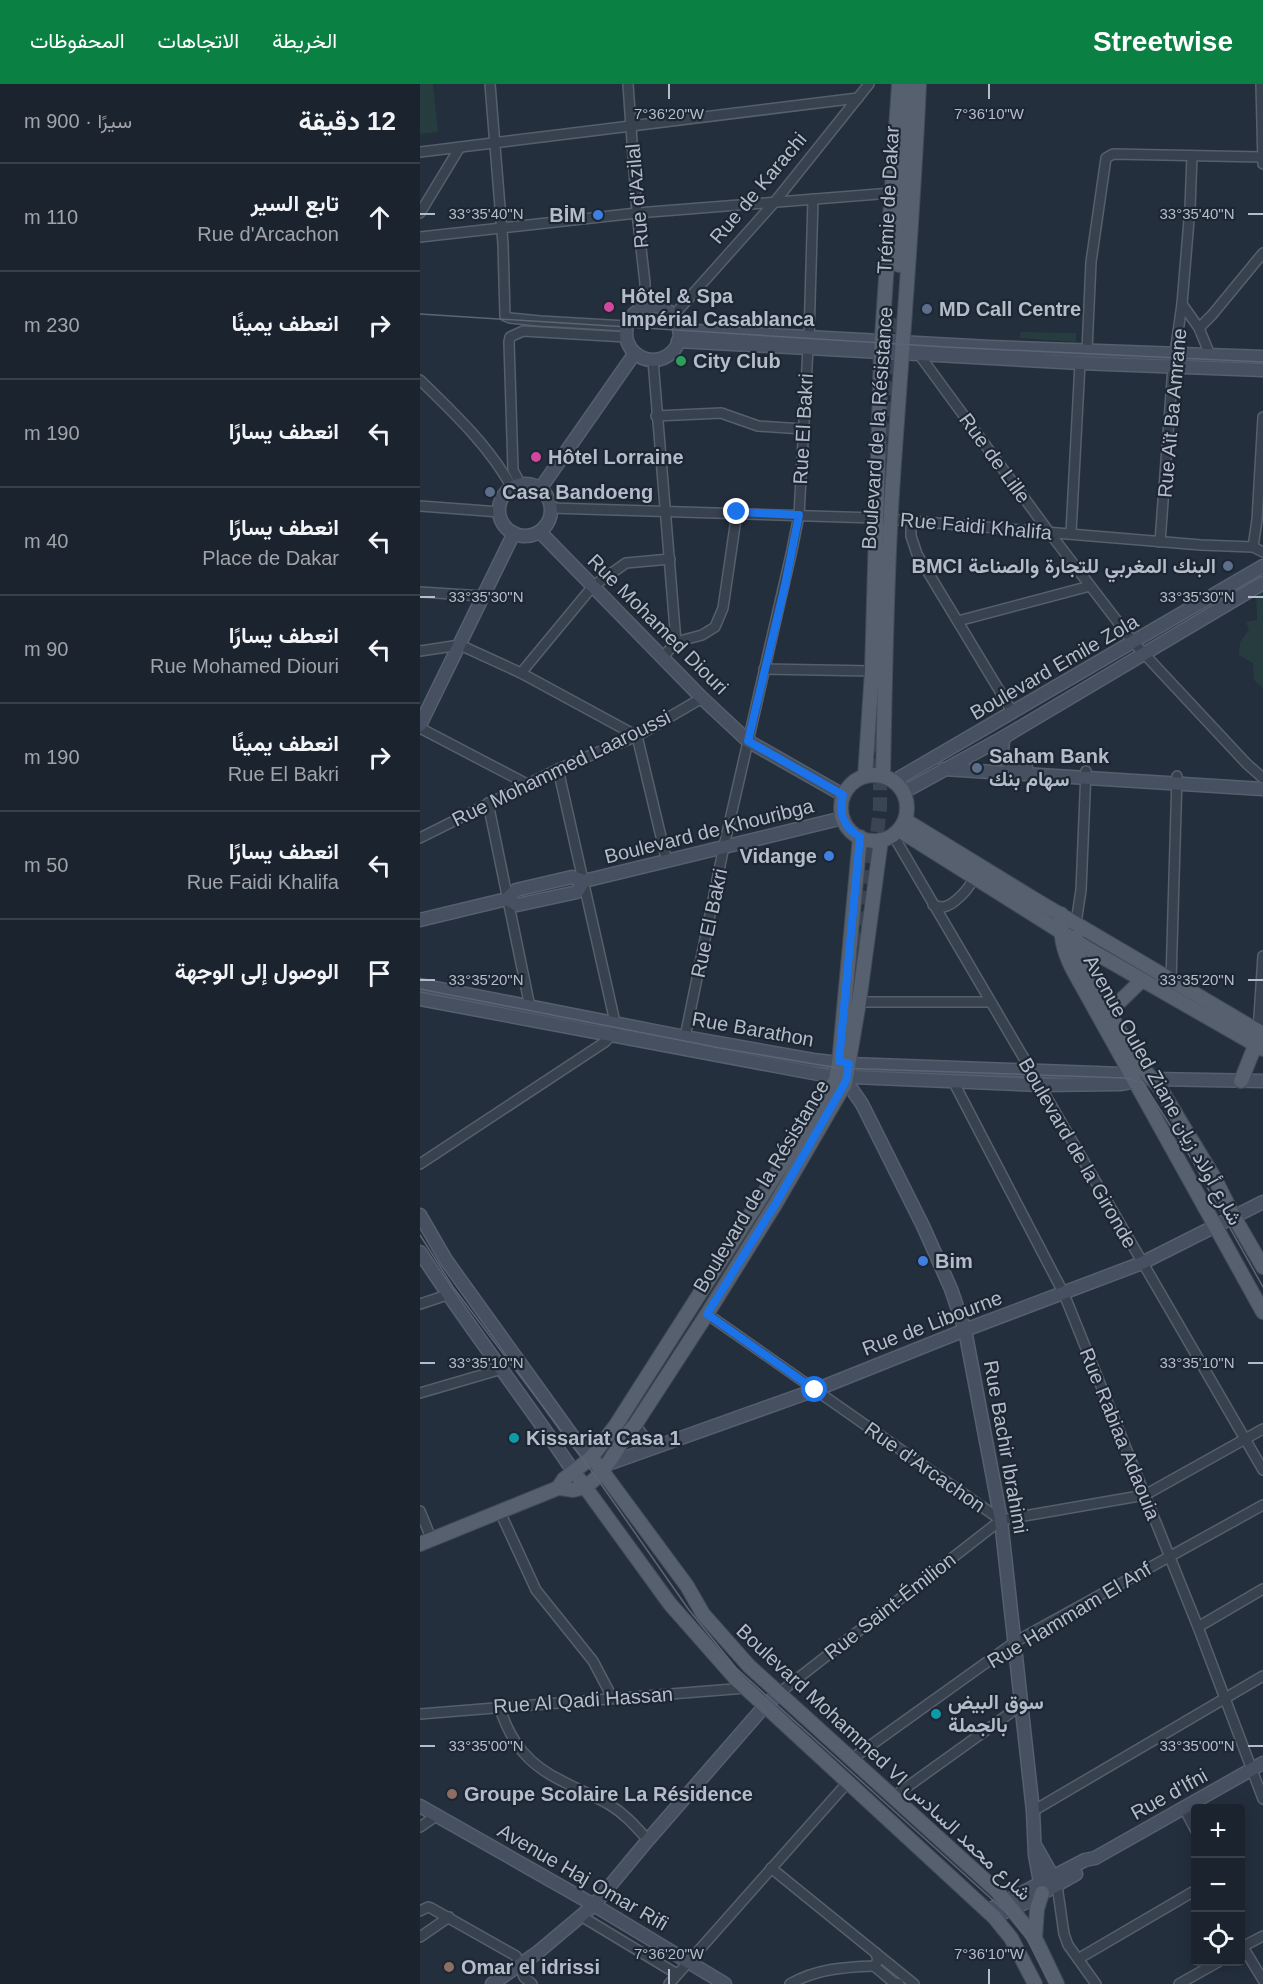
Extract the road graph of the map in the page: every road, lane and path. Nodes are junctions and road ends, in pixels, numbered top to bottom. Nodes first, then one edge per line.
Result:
1 (490, 84) edge
2 (628, 84) edge
3 (869, 84) edge
4 (899, 84) edge
5 (916, 84) edge
6 (1261, 84) edge
7 (858, 98) junction
8 (631, 126) junction
9 (495, 143) junction
10 (460, 147) junction
11 (420, 152) edge
12 (1192, 156) junction
13 (1262, 160) edge
14 (891, 193) junction
15 (813, 199) junction
16 (773, 204) junction
17 (420, 213) edge
18 (637, 213) junction
19 (501, 227) junction
20 (420, 237) edge
21 (1263, 253) edge
22 (1182, 304) junction
23 (645, 307) junction
24 (673, 316) junction
25 (899, 317) tunnel mouth
26 (1199, 328) junction
27 (626, 332) junction
28 (679, 335) junction
29 (808, 342) junction
30 (881, 346) junction
31 (901, 347) junction
32 (1087, 350) junction
33 (634, 353) junction
34 (918, 354) junction
35 (1210, 355) junction
36 (1263, 357) edge
37 (653, 360) junction
38 (1175, 361) junction
39 (1080, 363) junction
40 (1263, 370) edge
41 (420, 380) edge
42 (656, 416) junction
43 (1263, 417) edge
44 (803, 429) junction
45 (516, 487) junction
46 (540, 489) junction
47 (420, 506) edge
48 (551, 508) junction
49 (665, 511) junction
50 (500, 512) junction
51 (737, 512) junction
52 (799, 515) junction
53 (876, 518) junction
54 (891, 519) junction
55 (911, 522) junction
56 (540, 532) junction
57 (1049, 532) junction
58 (514, 533) junction
59 (1071, 533) junction
60 (1161, 542) junction
61 (1257, 549) edge
62 (670, 559) junction
63 (1260, 568) edge
64 (1263, 583) edge
65 (593, 586) junction
66 (1090, 586) junction
67 (420, 592) edge
68 (483, 596) junction
69 (958, 621) junction
70 (676, 642) junction
71 (1134, 643) junction
72 (460, 645) junction
73 (420, 651) edge
74 (1143, 654) junction
75 (663, 657) junction
76 (764, 669) junction
77 (872, 671) junction
78 (521, 674) junction
79 (702, 698) junction
80 (1013, 713) junction
81 (420, 727) edge
82 (637, 735) junction
83 (1004, 737) junction
84 (748, 741) junction
85 (558, 769) junction
86 (943, 769) junction
87 (1086, 774) junction
88 (865, 776) junction
89 (888, 778) junction
90 (1176, 779) junction
91 (1263, 780) edge
92 (527, 784) junction
93 (1263, 789) edge
94 (904, 792) junction
95 (843, 795) junction
96 (488, 803) junction
97 (843, 818) junction
98 (894, 831) junction
99 (860, 837) junction
100 (420, 838) edge
101 (724, 846) junction
102 (667, 862) junction
103 (973, 877) junction
104 (584, 881) junction
105 (507, 899) junction
106 (933, 905) junction
107 (1061, 914) junction
108 (420, 920) edge
109 (1076, 923) junction
110 (1060, 930) junction
111 (1076, 939) junction
112 (1263, 956) edge
113 (1142, 980) junction
114 (1171, 981) junction
115 (420, 985) edge
116 (1262, 995) edge
117 (420, 999) edge
118 (859, 1002) junction
119 (990, 1002) junction
120 (530, 1007) junction
121 (1109, 1012) junction
122 (615, 1022) junction
123 (612, 1036) junction
124 (685, 1037) junction
125 (1260, 1040) edge
126 (844, 1072) junction
127 (1032, 1072) junction
128 (1134, 1078) junction
129 (1152, 1078) junction
130 (953, 1081) junction
131 (1241, 1081) junction
132 (1263, 1081) edge
133 (1040, 1085) junction
134 (820, 1117) dead end
135 (420, 1164) edge
136 (1263, 1202) edge
137 (420, 1215) edge
138 (1234, 1217) junction
139 (1216, 1227) junction
140 (420, 1252) edge
141 (1142, 1263) junction
142 (1263, 1267) edge
143 (1064, 1294) junction
144 (447, 1295) junction
145 (420, 1304) edge
146 (1263, 1312) edge
147 (707, 1314) junction
148 (965, 1329) junction
149 (502, 1369) junction
150 (815, 1390) junction
151 (420, 1392) edge
152 (626, 1427) junction
153 (1263, 1429) edge
154 (1244, 1440) junction
155 (653, 1448) junction
156 (591, 1458) junction
157 (606, 1467) junction
158 (1263, 1470) edge
159 (573, 1471) junction
160 (585, 1485) junction
161 (558, 1488) junction
162 (1145, 1495) junction
163 (1263, 1504) edge
164 (420, 1511) edge
165 (500, 1512) junction
166 (1001, 1520) junction
167 (430, 1535) edge
168 (420, 1544) edge
169 (420, 1552) edge
170 (1170, 1556) junction
171 (1263, 1589) edge
172 (1198, 1628) junction
173 (1015, 1642) junction
174 (1263, 1676) edge
175 (746, 1688) junction
176 (779, 1692) junction
177 (612, 1697) junction
178 (1224, 1699) junction
179 (499, 1706) junction
180 (766, 1706) junction
181 (1020, 1706) junction
182 (420, 1714) edge
183 (853, 1758) junction
184 (1263, 1763) edge
185 (1251, 1770) junction
186 (848, 1782) junction
187 (420, 1797) edge
188 (894, 1797) junction
189 (1263, 1799) edge
190 (420, 1806) edge
191 (1184, 1808) junction
192 (1033, 1811) junction
193 (434, 1814) junction
194 (1191, 1821) edge
195 (420, 1827) edge
196 (648, 1840) junction
197 (1035, 1847) junction
198 (771, 1868) junction
199 (1055, 1881) junction
200 (1042, 1888) junction
201 (1191, 1893) edge
202 (594, 1905) junction
203 (1010, 1905) junction
204 (424, 1909) edge
205 (991, 1914) junction
206 (581, 1916) junction
207 (449, 1917) junction
208 (1263, 1936) edge
209 (420, 1937) edge
210 (1035, 1938) junction
211 (1245, 1946) edge
212 (876, 1953) junction
213 (1245, 1953) edge
214 (1078, 1959) junction
215 (688, 1962) junction
216 (520, 1966) junction
217 (874, 1966) junction
218 (1211, 1966) edge
219 (677, 1974) junction
220 (1263, 1980) edge
221 (492, 1984) edge
222 (532, 1984) edge
223 (669, 1984) edge
224 (725, 1984) edge
225 (790, 1984) edge
226 (899, 1984) edge
227 (911, 1984) edge
228 (1035, 1984) edge
229 (1057, 1984) edge
230 (1096, 1984) edge
231 (1179, 1984) edge

1 - 9 street
2 - 8 street, Rue d'Azilal
3 - 7 street, Rue de Karachi
4 - 14 main road, Boulevard de la Résistance
5 - 25 main road, Trémie de Dakar
5 - 31 main road, Boulevard de la Résistance
6 - 13 street
7 - 8 street
7 - 16 street, Rue de Karachi
8 - 9 street
8 - 18 street, Rue d'Azilal
9 - 10 street
9 - 19 street
10 - 11 street
10 - 17 street
12 - 13 street
12 - 22 street
12 - 32 street
14 - 15 street
14 - 30 main road, Boulevard de la Résistance
15 - 16 street
15 - 29 street, Rue El Bakri
16 - 18 street
16 - 24 street, Rue de Karachi
18 - 19 street
18 - 23 street, Rue d'Azilal
19 - 20 street
19 - 27 street
21 - 26 street, Rue Aït Ba Amrane
22 - 26 street, Rue Aït Ba Amrane
22 - 38 street, Rue Aït Ba Amrane
23 - 24 street
23 - 27 street
24 - 28 street
26 - 35 street
27 - 33 street
27 - 45 street
28 - 29 street
28 - 37 street
29 - 30 street
29 - 44 street, Rue El Bakri
30 - 31 street
30 - 53 main road, Boulevard de la Résistance
31 - 32 street
31 - 34 street
31 - 54 main road, Boulevard de la Résistance
32 - 38 street
33 - 37 street
33 - 46 street
34 - 39 street
34 - 57 street, Rue de Lille
35 - 36 street
35 - 38 street
37 - 42 street
38 - 39 street
38 - 40 street
38 - 60 street, Rue Aït Ba Amrane
39 - 59 street
41 - 45 street
42 - 44 street
42 - 49 street
43 - 61 street
44 - 52 street, Rue El Bakri
45 - 46 street
45 - 50 street
46 - 48 street
47 - 50 street
48 - 49 street, Rue Faidi Khalifa
48 - 56 street
49 - 51 street, Rue Faidi Khalifa
49 - 62 street
50 - 58 street
51 - 52 street, Rue Faidi Khalifa
51 - 70 street
52 - 53 street, Rue Faidi Khalifa
52 - 76 street, Rue El Bakri
53 - 54 street, Rue Faidi Khalifa
53 - 77 main road, Boulevard de la Résistance
54 - 55 street, Rue Faidi Khalifa
54 - 89 main road, Boulevard de la Résistance
55 - 57 street, Rue Faidi Khalifa
55 - 69 street
56 - 58 street
56 - 65 street, Rue Mohamed Diouri
57 - 59 street, Rue Faidi Khalifa
57 - 66 street, Rue de Lille
58 - 68 street
59 - 60 street, Rue Faidi Khalifa
60 - 61 street, Rue Faidi Khalifa
61 - 63 street
62 - 65 street
62 - 70 street
63 - 71 street, Boulevard Emile Zola
64 - 74 street, Boulevard Emile Zola
65 - 75 street, Rue Mohamed Diouri
65 - 78 street
66 - 69 street
66 - 71 street, Rue de Lille
67 - 68 street
68 - 72 street
69 - 80 street
70 - 75 street
71 - 74 street, Rue de Lille
71 - 80 street, Boulevard Emile Zola
72 - 73 street
72 - 78 street
72 - 81 street
74 - 83 street, Boulevard Emile Zola
74 - 91 street, Rue de Lille
75 - 79 street, Rue Mohamed Diouri
76 - 77 street
76 - 84 street, Rue El Bakri
77 - 88 main road, Boulevard de la Résistance
78 - 82 street
79 - 82 street, Rue Mohammed Laaroussi
79 - 84 street, Rue Mohamed Diouri
80 - 89 street, Boulevard Emile Zola
81 - 92 street
82 - 85 street, Rue Mohammed Laaroussi
82 - 102 street
83 - 86 street, Boulevard Emile Zola
83 - 87 street
84 - 95 street, Rue Mohamed Diouri
84 - 101 street, Rue El Bakri
85 - 92 street, Rue Mohammed Laaroussi
85 - 104 street
86 - 87 street
86 - 94 street, Boulevard Emile Zola
87 - 90 street
87 - 109 street
88 - 89 main road
88 - 95 main road
89 - 94 main road
90 - 91 street
90 - 93 street
90 - 114 street
92 - 96 street, Rue Mohammed Laaroussi
94 - 98 main road
95 - 97 main road
96 - 100 street, Rue Mohammed Laaroussi
96 - 105 street
97 - 99 main road
97 - 101 street, Boulevard de Khouribga
98 - 99 main road
98 - 103 main road
98 - 106 street, Boulevard de la Gironde
98 - 107 main road
98 - 118 main road, Boulevard de la Résistance
99 - 126 main road, Boulevard de la Résistance
101 - 102 street, Boulevard de Khouribga
101 - 124 street, Rue El Bakri
102 - 104 street, Boulevard de Khouribga
103 - 106 street
103 - 110 main road
104 - 105 street, Boulevard de Khouribga
104 - 122 street
105 - 108 street, Boulevard de Khouribga
105 - 120 street
106 - 119 street, Boulevard de la Gironde
107 - 109 main road
107 - 110 main road, Avenue Ouled Ziane شارع أولاد زيان
109 - 111 main road, Avenue Ouled Ziane شارع أولاد زيان
109 - 114 main road
110 - 111 main road
110 - 128 main road, Avenue Ouled Ziane شارع أولاد زيان
111 - 113 main road
111 - 121 main road, Avenue Ouled Ziane شارع أولاد زيان
112 - 116 street
113 - 121 main road
113 - 125 main road
114 - 125 main road
115 - 120 street, Rue Barathon
116 - 125 street
117 - 123 street
118 - 119 street
118 - 126 main road, Boulevard de la Résistance
119 - 127 street, Boulevard de la Gironde
120 - 122 street, Rue Barathon
121 - 129 main road, Avenue Ouled Ziane شارع أولاد زيان
122 - 123 street
122 - 124 street, Rue Barathon
123 - 126 street
123 - 135 street
124 - 126 street, Rue Barathon
125 - 131 main road
126 - 127 street, Rue Barathon
126 - 130 street
126 - 147 main road, Boulevard de la Résistance
126 - 148 street, Rue Bachir Ibrahimi
126 - 152 main road, Boulevard de la Résistance
127 - 128 street, Rue Barathon
127 - 133 street, Boulevard de la Gironde
128 - 129 street
128 - 133 street
128 - 139 main road, Avenue Ouled Ziane شارع أولاد زيان
129 - 131 street
129 - 138 main road, Avenue Ouled Ziane شارع أولاد زيان
130 - 133 street
130 - 143 street, Rue Rabiaa Adaouia
131 - 132 street
133 - 141 street, Boulevard de la Gironde
134 - 152 main road
136 - 138 street, Rue de Libourne
137 - 156 street
138 - 139 street, Rue de Libourne
138 - 142 main road, Avenue Ouled Ziane شارع أولاد زيان
139 - 141 street, Rue de Libourne
139 - 146 main road, Avenue Ouled Ziane شارع أولاد زيان
140 - 144 street
141 - 143 street, Rue de Libourne
141 - 154 street, Boulevard de la Gironde
143 - 148 street, Rue de Libourne
143 - 162 street, Rue Rabiaa Adaouia
144 - 145 street
144 - 149 street
147 - 150 street, Rue d'Arcachon
147 - 152 main road, Boulevard de la Résistance
148 - 150 street, Rue de Libourne
148 - 166 street, Rue Bachir Ibrahimi
149 - 151 street
149 - 159 street
150 - 155 street, Rue de Libourne
150 - 166 street, Rue d'Arcachon
152 - 155 street
152 - 156 main road, Boulevard de la Résistance
152 - 157 main road, Boulevard de la Résistance
153 - 154 street, Rue d'Arcachon
154 - 158 street, Boulevard de la Gironde
154 - 162 street, Rue d'Arcachon
155 - 157 street, Rue de Libourne
156 - 157 main road, Boulevard Mohammed VI شارع محمد السادس
156 - 159 main road, Boulevard de la Résistance
157 - 160 main road, Boulevard de la Résistance
157 - 176 main road, Boulevard Mohammed VI شارع محمد السادس
159 - 160 main road, Boulevard Mohammed VI شارع محمد السادس
159 - 161 main road, Boulevard de la Résistance
160 - 161 main road, Boulevard de la Résistance
160 - 175 main road, Boulevard Mohammed VI شارع محمد السادس
161 - 165 main road, Boulevard de la Résistance
162 - 166 street, Rue d'Arcachon
162 - 170 street, Rue Rabiaa Adaouia
163 - 170 street, Rue Hammam El Anf
164 - 167 street
165 - 167 main road, Boulevard de la Résistance
165 - 177 street
166 - 173 street, Rue Bachir Ibrahimi
166 - 176 street, Rue Saint-Émilion
167 - 168 main road
167 - 169 main road, Boulevard de la Résistance
170 - 172 street, Rue Rabiaa Adaouia
170 - 173 street, Rue Hammam El Anf
171 - 172 street
172 - 178 street, Rue Rabiaa Adaouia
173 - 181 street, Rue Bachir Ibrahimi
173 - 183 street, Rue Hammam El Anf
174 - 178 street
175 - 177 street, Rue Al Qadi Hassan
175 - 180 main road, Boulevard Mohammed VI شارع محمد السادس
176 - 180 street
176 - 183 main road, Boulevard Mohammed VI شارع محمد السادس
177 - 179 street, Rue Al Qadi Hassan
178 - 185 street, Rue Rabiaa Adaouia
178 - 192 street
179 - 182 street, Rue Al Qadi Hassan
179 - 196 street
180 - 186 main road, Boulevard Mohammed VI شارع محمد السادس
180 - 196 street
181 - 188 street
181 - 192 street, Rue Bachir Ibrahimi
183 - 188 main road, Boulevard Mohammed VI شارع محمد السادس
184 - 185 street, Rue d'Ifni
185 - 189 street, Rue Rabiaa Adaouia
185 - 191 street, Rue d'Ifni
186 - 198 street
186 - 205 main road, Boulevard Mohammed VI شارع محمد السادس
187 - 193 street
188 - 203 main road, Boulevard Mohammed VI شارع محمد السادس
190 - 193 street, Avenue Haj Omar Rifi
191 - 194 street
191 - 199 street, Rue d'Ifni
192 - 197 street, Rue Bachir Ibrahimi
193 - 195 street
193 - 202 street, Avenue Haj Omar Rifi
196 - 202 street
197 - 199 street, Rue Bachir Ibrahimi
197 - 200 street, Rue Bachir Ibrahimi
198 - 212 street
198 - 215 street
199 - 200 street, Rue d'Ifni
199 - 214 street
200 - 203 street, Rue d'Ifni
200 - 210 main road
201 - 214 street
202 - 206 street
202 - 215 street, Avenue Haj Omar Rifi
203 - 205 street, Rue d'Ifni
203 - 210 main road, Boulevard Mohammed VI شارع محمد السادس
204 - 207 street
205 - 228 main road, Boulevard Mohammed VI شارع محمد السادس
206 - 216 street
206 - 219 street
207 - 209 street
207 - 216 street
208 - 211 street
210 - 229 main road, Boulevard Mohammed VI شارع محمد السادس
212 - 217 street
212 - 227 street
213 - 220 street
214 - 230 street
215 - 219 street
215 - 224 street, Avenue Haj Omar Rifi
216 - 221 street
216 - 222 street
217 - 225 street
217 - 226 street
218 - 231 street
219 - 223 street

